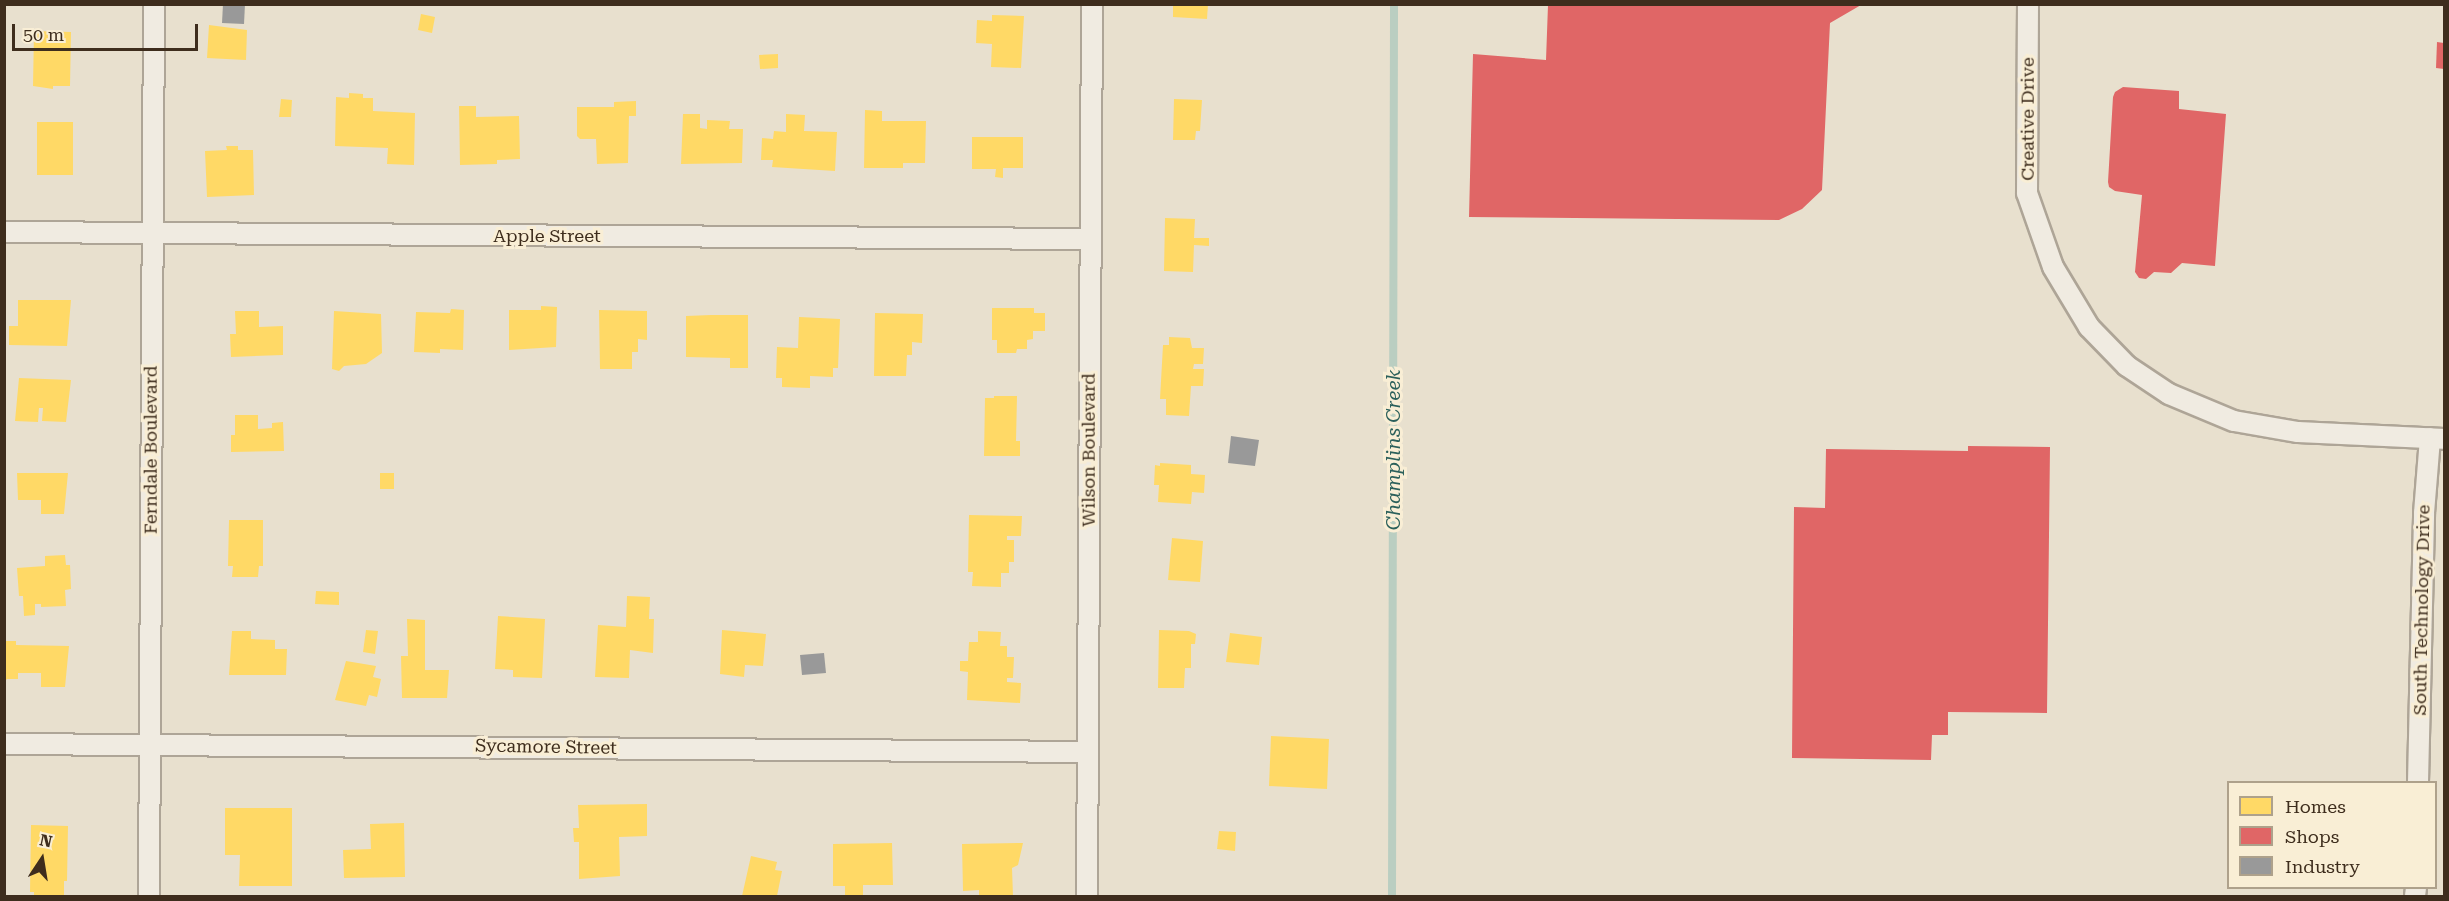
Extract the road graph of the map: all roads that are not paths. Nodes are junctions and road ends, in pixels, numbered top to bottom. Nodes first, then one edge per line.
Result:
1 (154, 4) edge
2 (1092, 4) edge
3 (2028, 4) edge
4 (4, 232) edge
5 (153, 233) junction
6 (1090, 239) junction
7 (2437, 438) edge
8 (4, 744) edge
9 (149, 744) junction
10 (1088, 752) junction
11 (2418, 781) edge
12 (149, 897) edge
13 (1087, 897) edge

1 - 5 street, Ferndale Boulevard
2 - 6 street, Wilson Boulevard
3 - 7 street, Creative Drive
4 - 5 street, Apple Street
5 - 6 street, Apple Street
5 - 9 street, Ferndale Boulevard
6 - 10 street, Wilson Boulevard
7 - 11 street, South Technology Drive
8 - 9 street, Sycamore Street
9 - 10 street, Sycamore Street
9 - 12 street, Ferndale Boulevard
10 - 13 street, Wilson Boulevard

